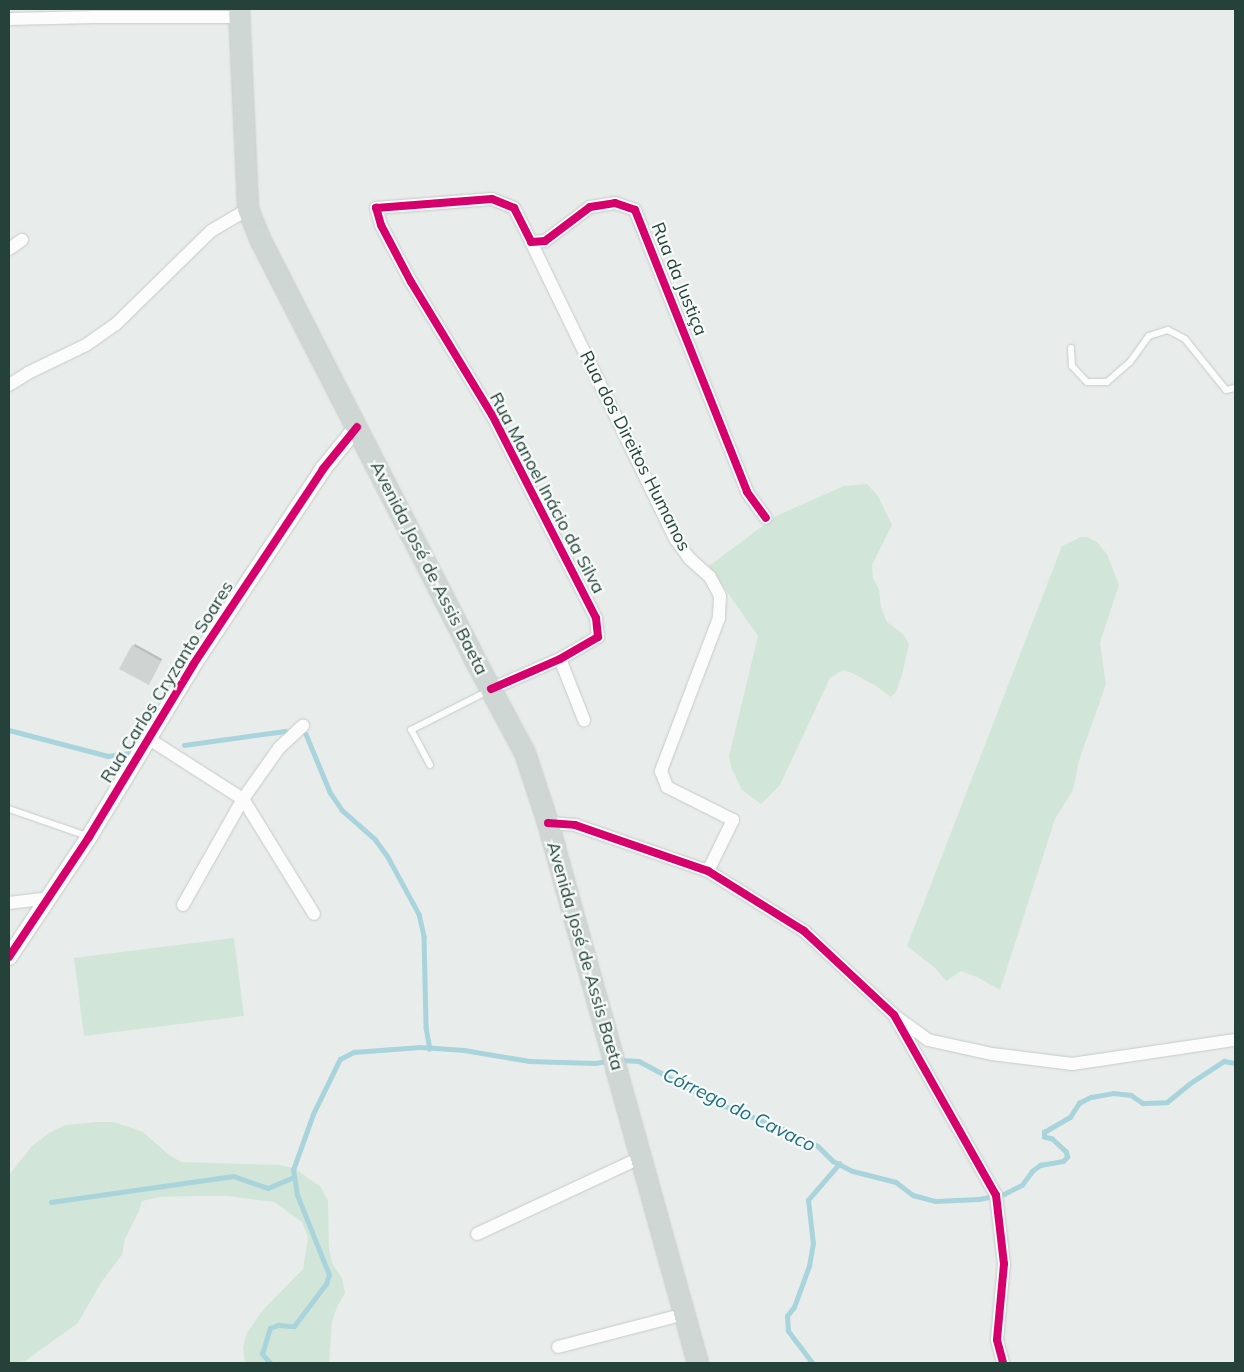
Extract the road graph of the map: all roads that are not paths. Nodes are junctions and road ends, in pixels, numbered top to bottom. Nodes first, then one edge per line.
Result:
1 (95, 13) edge
2 (239, 13) edge
3 (9, 19) edge
4 (248, 209) junction
5 (22, 240) dead end
6 (531, 242) junction
7 (9, 249) edge
8 (1071, 348) dead end
9 (9, 385) edge
10 (1235, 388) edge
11 (357, 427) junction
12 (766, 518) dead end
13 (560, 659) junction
14 (491, 689) junction
15 (584, 720) dead end
16 (303, 726) dead end
17 (149, 739) junction
18 (430, 765) dead end
19 (243, 799) junction
20 (9, 809) edge
21 (548, 823) junction
22 (89, 837) junction
23 (708, 871) junction
24 (48, 898) junction
25 (9, 903) edge
26 (183, 905) dead end
27 (314, 914) dead end
28 (9, 957) edge
29 (894, 1015) junction
30 (1235, 1040) edge
31 (640, 1158) junction
32 (477, 1234) dead end
33 (685, 1314) junction
34 (558, 1347) dead end
35 (698, 1363) edge
36 (1003, 1363) edge

1 - 2 street
1 - 3 street
2 - 4 main road, Avenida José de Assis Baeta
4 - 9 street
4 - 11 main road, Avenida José de Assis Baeta
5 - 7 street
6 - 12 street, Rua da Justiça
6 - 13 street, Rua Manoel Inácio da Silva
6 - 23 street, Rua dos Direitos Humanos
8 - 10 lane
11 - 14 main road, Avenida José de Assis Baeta
11 - 17 street, Rua Carlos Cryzanto Soares
13 - 14 street, Rua Manoel Inácio da Silva
13 - 15 street
14 - 18 lane
14 - 21 main road, Avenida José de Assis Baeta
16 - 19 street
17 - 19 street
17 - 22 street, Rua Carlos Cryzanto Soares
19 - 26 street
19 - 27 street
20 - 22 lane
21 - 23 street
21 - 31 main road, Avenida José de Assis Baeta
22 - 24 street, Rua Carlos Cryzanto Soares
23 - 29 street
24 - 25 street
24 - 28 street, Rua Carlos Cryzanto Soares
29 - 30 street
29 - 36 street
31 - 32 street
31 - 33 main road, Avenida José de Assis Baeta
33 - 34 street
33 - 35 main road, Avenida José de Assis Baeta

